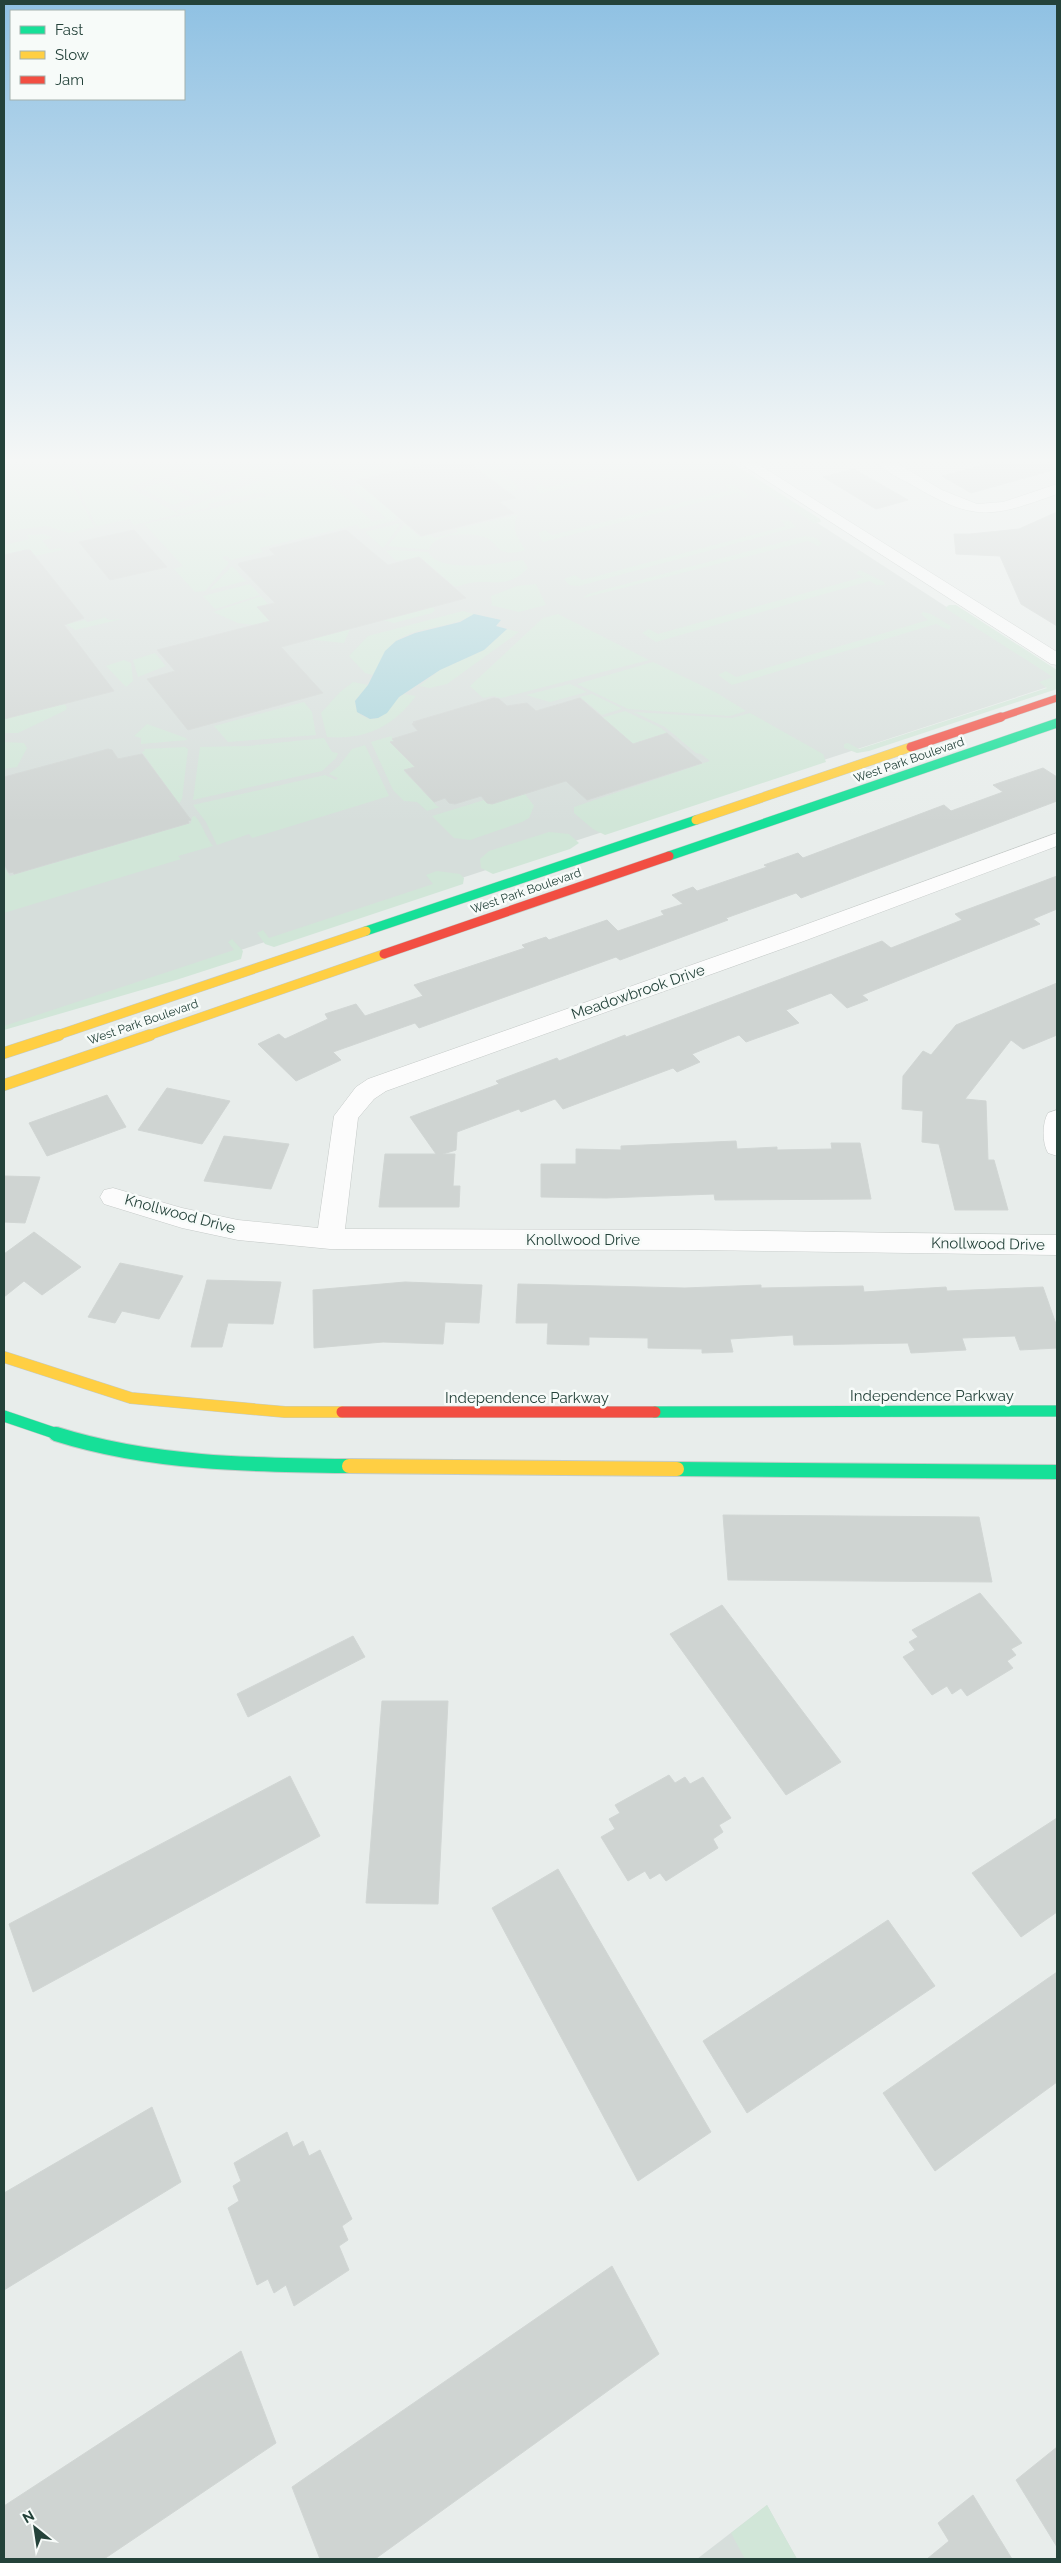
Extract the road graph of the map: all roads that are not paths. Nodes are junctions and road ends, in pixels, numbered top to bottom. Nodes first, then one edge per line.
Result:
1 (937, 584) edge
2 (1057, 660) edge
3 (1057, 698) edge
4 (1057, 723) edge
5 (1057, 839) edge
6 (4, 1053) edge
7 (4, 1085) edge
8 (1057, 1119) edge
9 (1057, 1147) edge
10 (113, 1197) dead end
11 (330, 1239) junction
12 (1057, 1245) edge
13 (4, 1357) edge
14 (1057, 1411) edge
15 (4, 1416) edge
16 (1057, 1472) edge

1 - 2 street
3 - 6 main road, West Park Boulevard
4 - 7 main road, West Park Boulevard
5 - 11 street, Meadowbrook Drive
8 - 9 street
10 - 11 street, Knollwood Drive
11 - 12 street, Knollwood Drive
13 - 14 main road, Independence Parkway
15 - 16 main road

